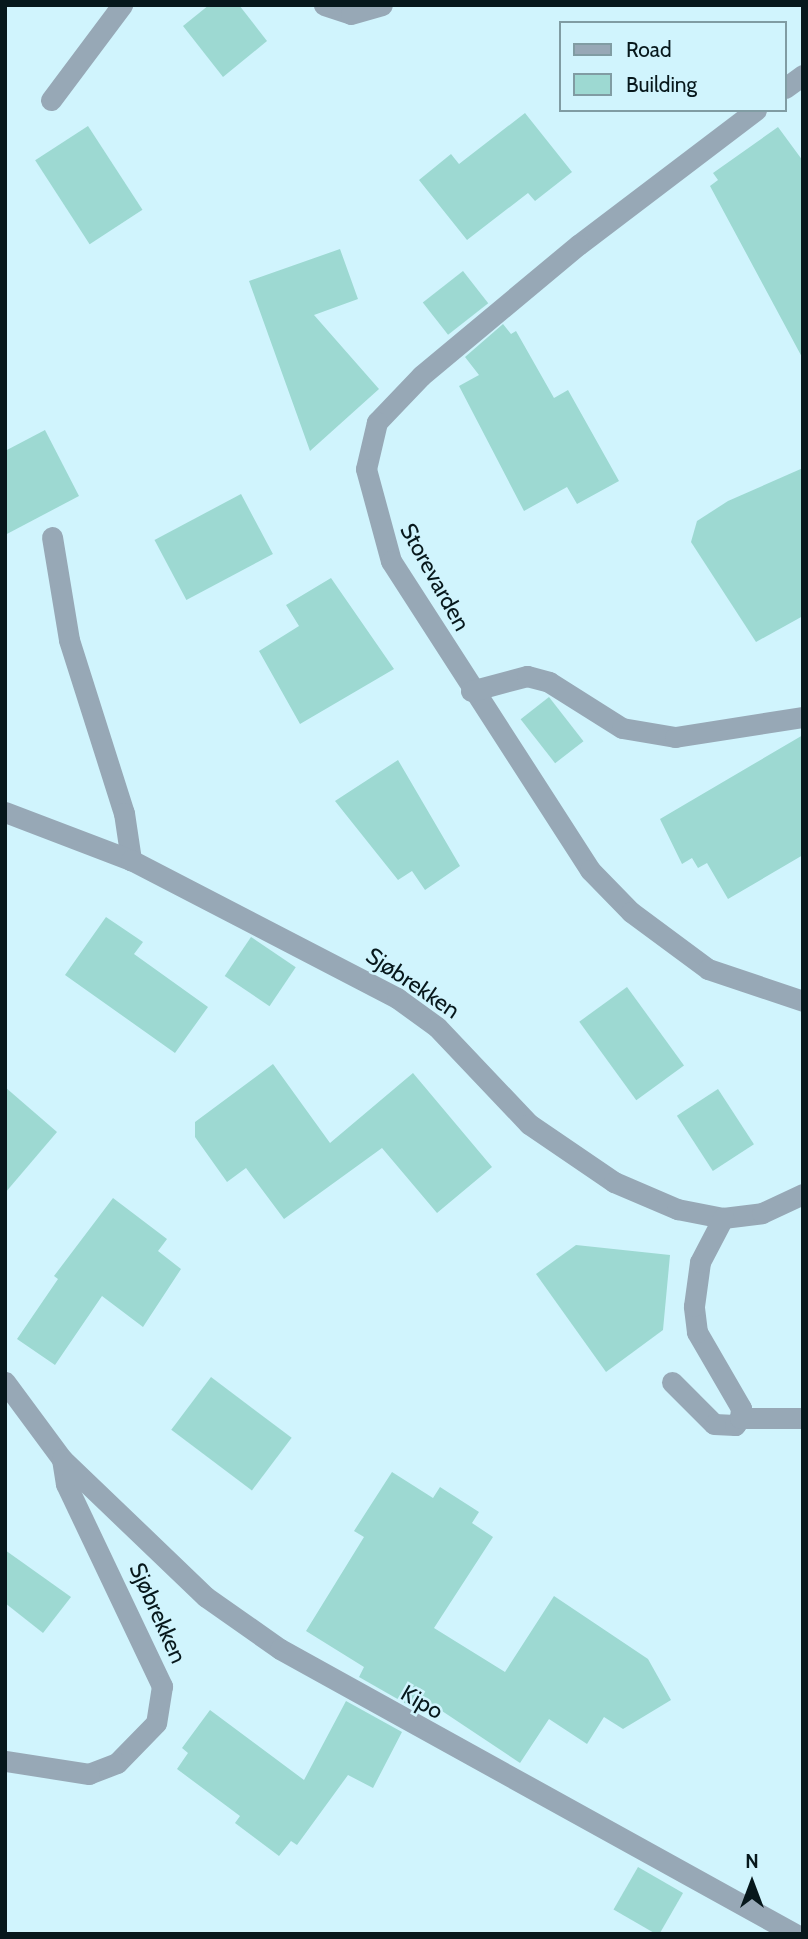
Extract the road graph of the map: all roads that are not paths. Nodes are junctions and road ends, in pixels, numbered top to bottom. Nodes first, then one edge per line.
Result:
1 (122, 5) edge
2 (324, 5) edge
3 (382, 5) edge
4 (803, 75) edge
5 (787, 87) edge
6 (51, 100) dead end
7 (752, 112) edge
8 (52, 537) dead end
9 (471, 691) junction
10 (803, 717) edge
11 (5, 812) edge
12 (131, 860) junction
13 (803, 1001) edge
14 (803, 1194) edge
15 (723, 1218) junction
16 (5, 1381) edge
17 (672, 1382) dead end
18 (740, 1418) junction
19 (803, 1418) edge
20 (62, 1459) junction
21 (5, 1761) edge
22 (796, 1934) edge

1 - 6 street
2 - 3 street
4 - 5 street
7 - 9 street, Storevarden
8 - 12 street
9 - 10 street
9 - 13 street, Storevarden
11 - 12 street, Sjøbrekken
12 - 15 street, Sjøbrekken
14 - 15 street, Sjøbrekken
15 - 18 street
16 - 20 street, Sjøbrekken
17 - 18 street
18 - 19 street
20 - 21 street, Sjøbrekken
20 - 22 street, Kipo

